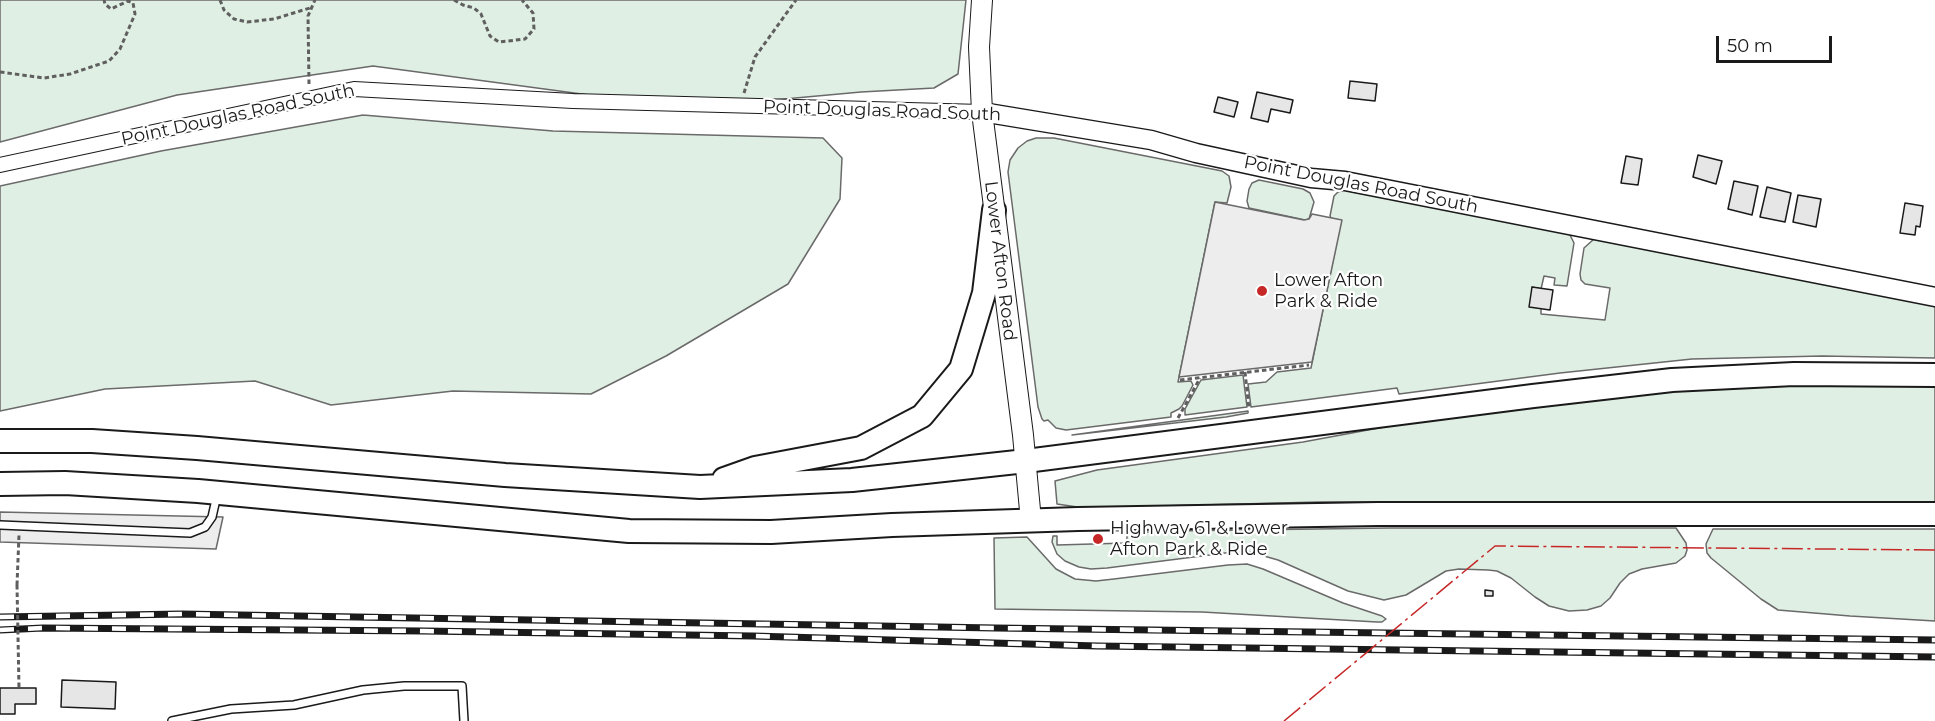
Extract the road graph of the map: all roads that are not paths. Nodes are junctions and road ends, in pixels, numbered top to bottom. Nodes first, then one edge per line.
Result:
1 (982, 0) edge
2 (982, 111) junction
3 (0, 165) edge
4 (994, 210) junction
5 (1935, 297) edge
6 (1935, 375) edge
7 (0, 441) edge
8 (1026, 461) junction
9 (0, 484) edge
10 (700, 487) junction
11 (218, 493) junction
12 (1935, 514) edge
13 (1031, 521) junction
14 (0, 525) edge
15 (172, 721) edge
16 (464, 721) edge

1 - 2 main road, Lower Afton Road
2 - 3 street, Point Douglas Road South
2 - 4 main road, Lower Afton Road
2 - 5 street, Point Douglas Road South
4 - 8 main road, Lower Afton Road
4 - 10 highway
6 - 8 highway
7 - 10 highway
8 - 10 highway
8 - 13 main road, Lower Afton Road
9 - 11 highway
11 - 13 highway
11 - 14 lane
12 - 13 highway
15 - 16 lane

